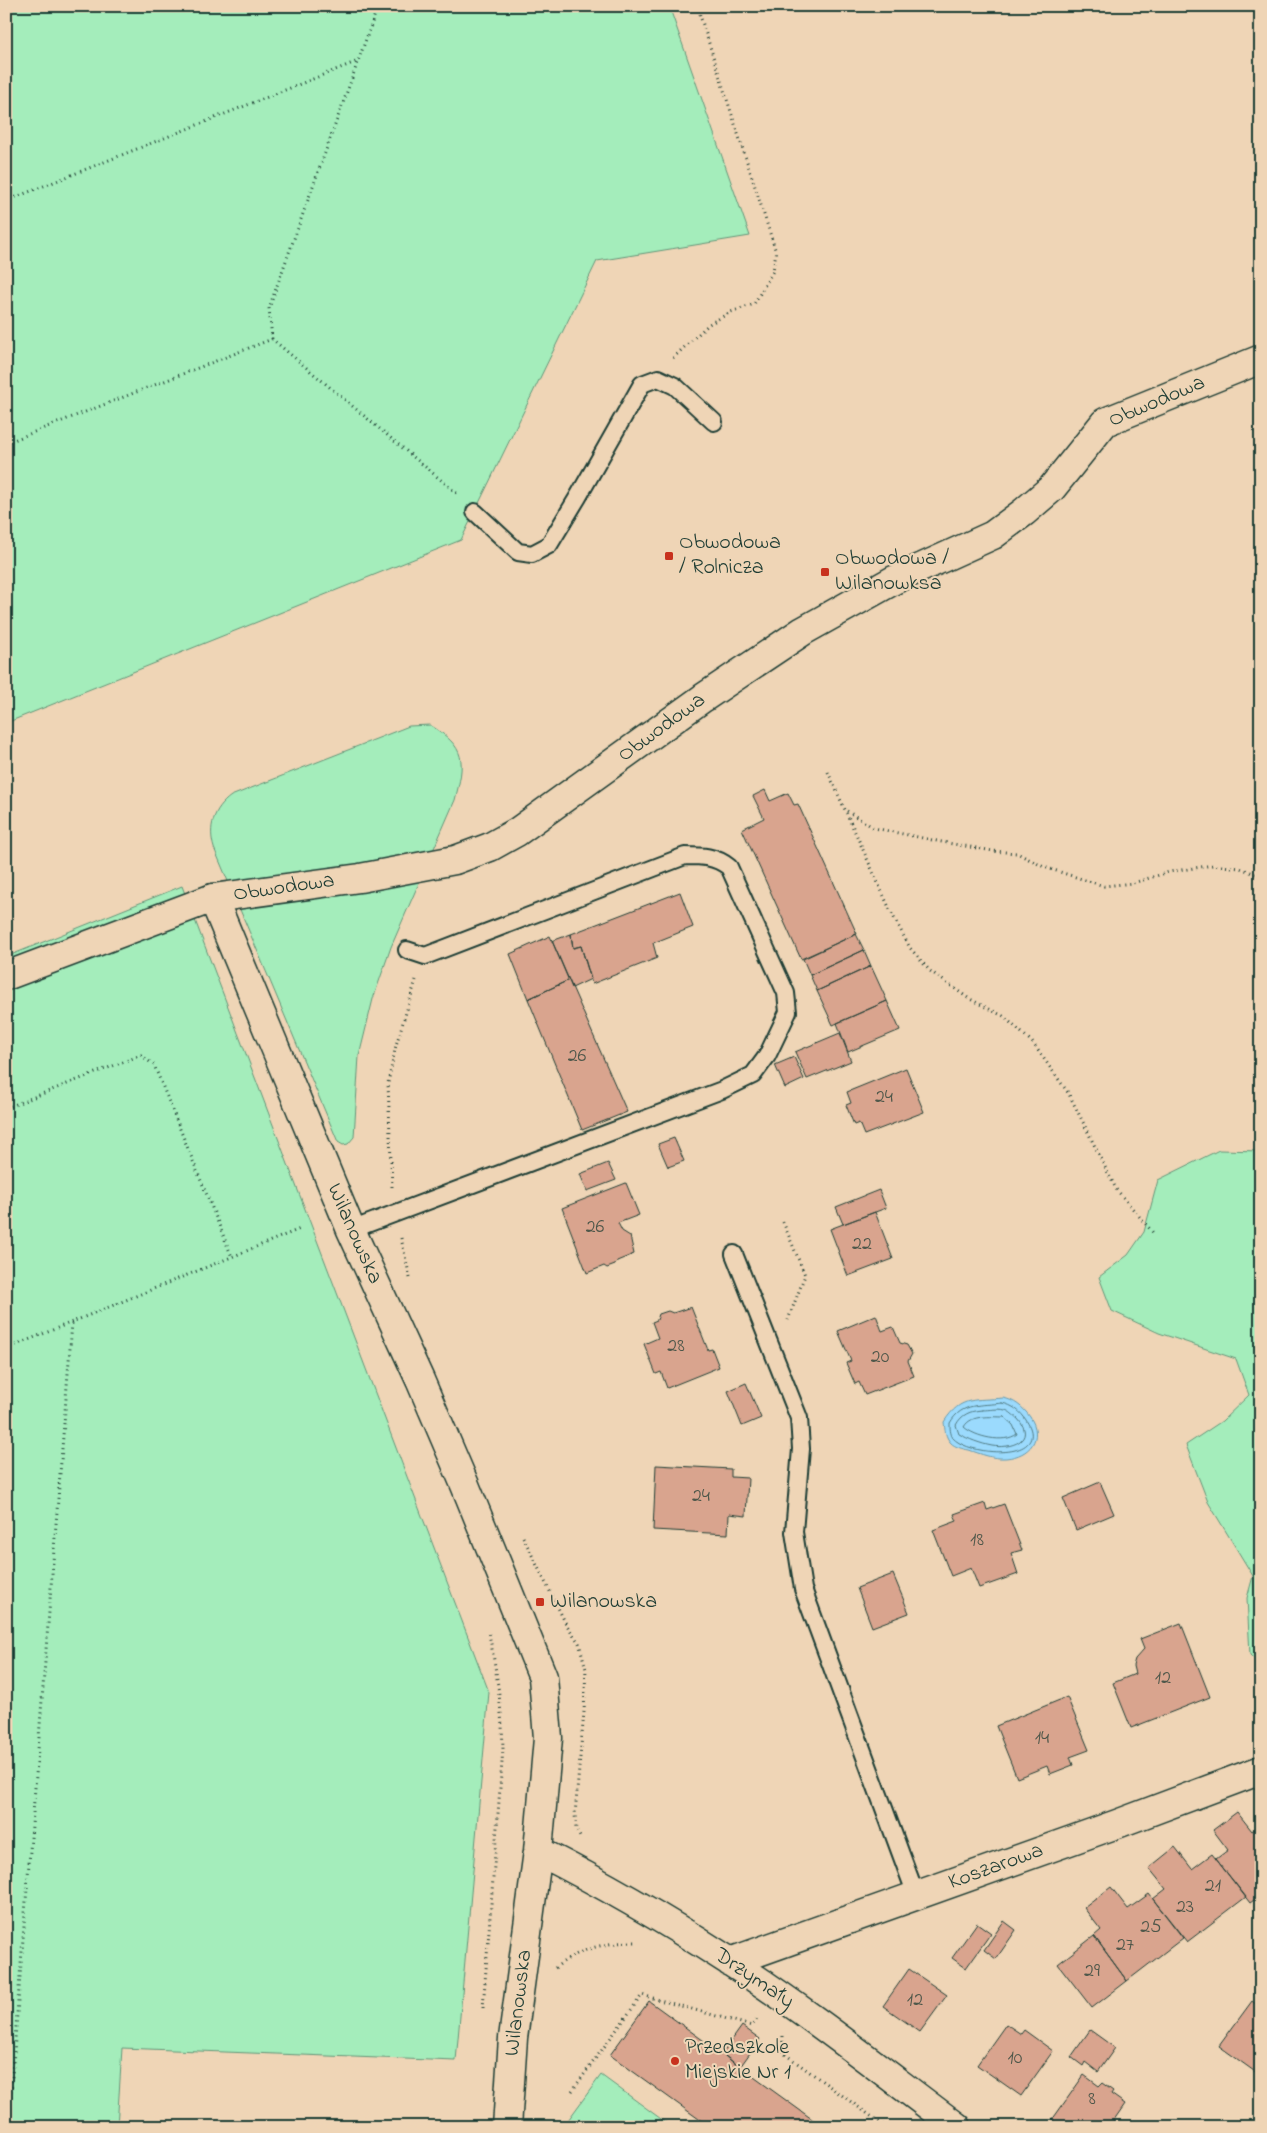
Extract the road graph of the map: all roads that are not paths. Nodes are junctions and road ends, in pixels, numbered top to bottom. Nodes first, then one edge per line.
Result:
1 (1261, 359) edge
2 (714, 422) dead end
3 (475, 512) road end
4 (214, 898) junction
5 (406, 950) dead end
6 (6, 976) edge
7 (351, 1230) junction
8 (734, 1254) dead end
9 (1261, 1770) edge
10 (538, 1851) junction
11 (916, 1895) junction
12 (730, 1962) junction
13 (507, 2127) edge
14 (957, 2127) edge

1 - 4 street, Obwodowa
2 - 3 lane
4 - 6 street, Obwodowa
4 - 7 street, Wilanowska
5 - 7 lane
7 - 10 street, Wilanowska
8 - 11 lane
9 - 11 street, Koszarowa
10 - 12 street, Drzymały
10 - 13 street, Wilanowska
11 - 12 street, Koszarowa
12 - 14 street, Drzymały

